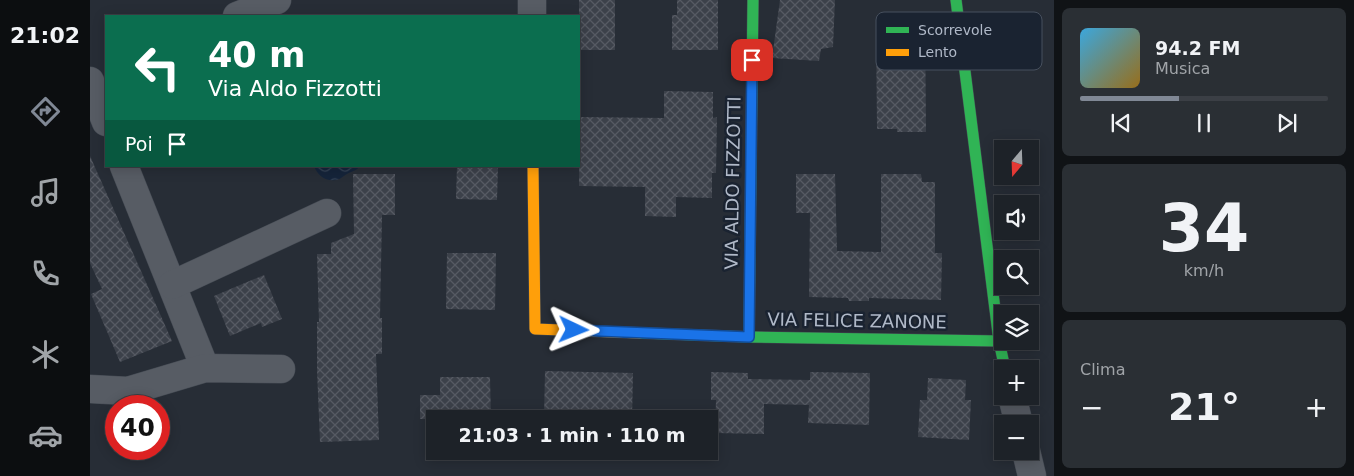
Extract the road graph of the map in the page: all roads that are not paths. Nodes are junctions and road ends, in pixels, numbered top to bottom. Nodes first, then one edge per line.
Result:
1 (277, 0) edge
2 (532, 0) edge
3 (753, 0) edge
4 (240, 15) edge
5 (532, 15) edge
6 (105, 69) edge
7 (965, 70) edge
8 (90, 76) edge
9 (90, 81) edge
10 (105, 119) edge
11 (124, 167) edge
12 (533, 167) edge
13 (327, 213) dead end
14 (172, 285) junction
15 (994, 305) edge
16 (749, 337) junction
17 (994, 341) edge
18 (205, 368) junction
19 (281, 369) dead end
20 (90, 390) edge
21 (1028, 460) edge
22 (1032, 476) edge

1 - 4 street
2 - 5 street
3 - 16 street, VIA ALDO FIZZOTTI
6 - 8 street
7 - 15 street
9 - 10 street
11 - 14 street
12 - 16 street, VIA FELICE ZANONE
13 - 14 street
14 - 18 street
16 - 17 street, VIA FELICE ZANONE
18 - 19 street
18 - 20 street
21 - 22 street

